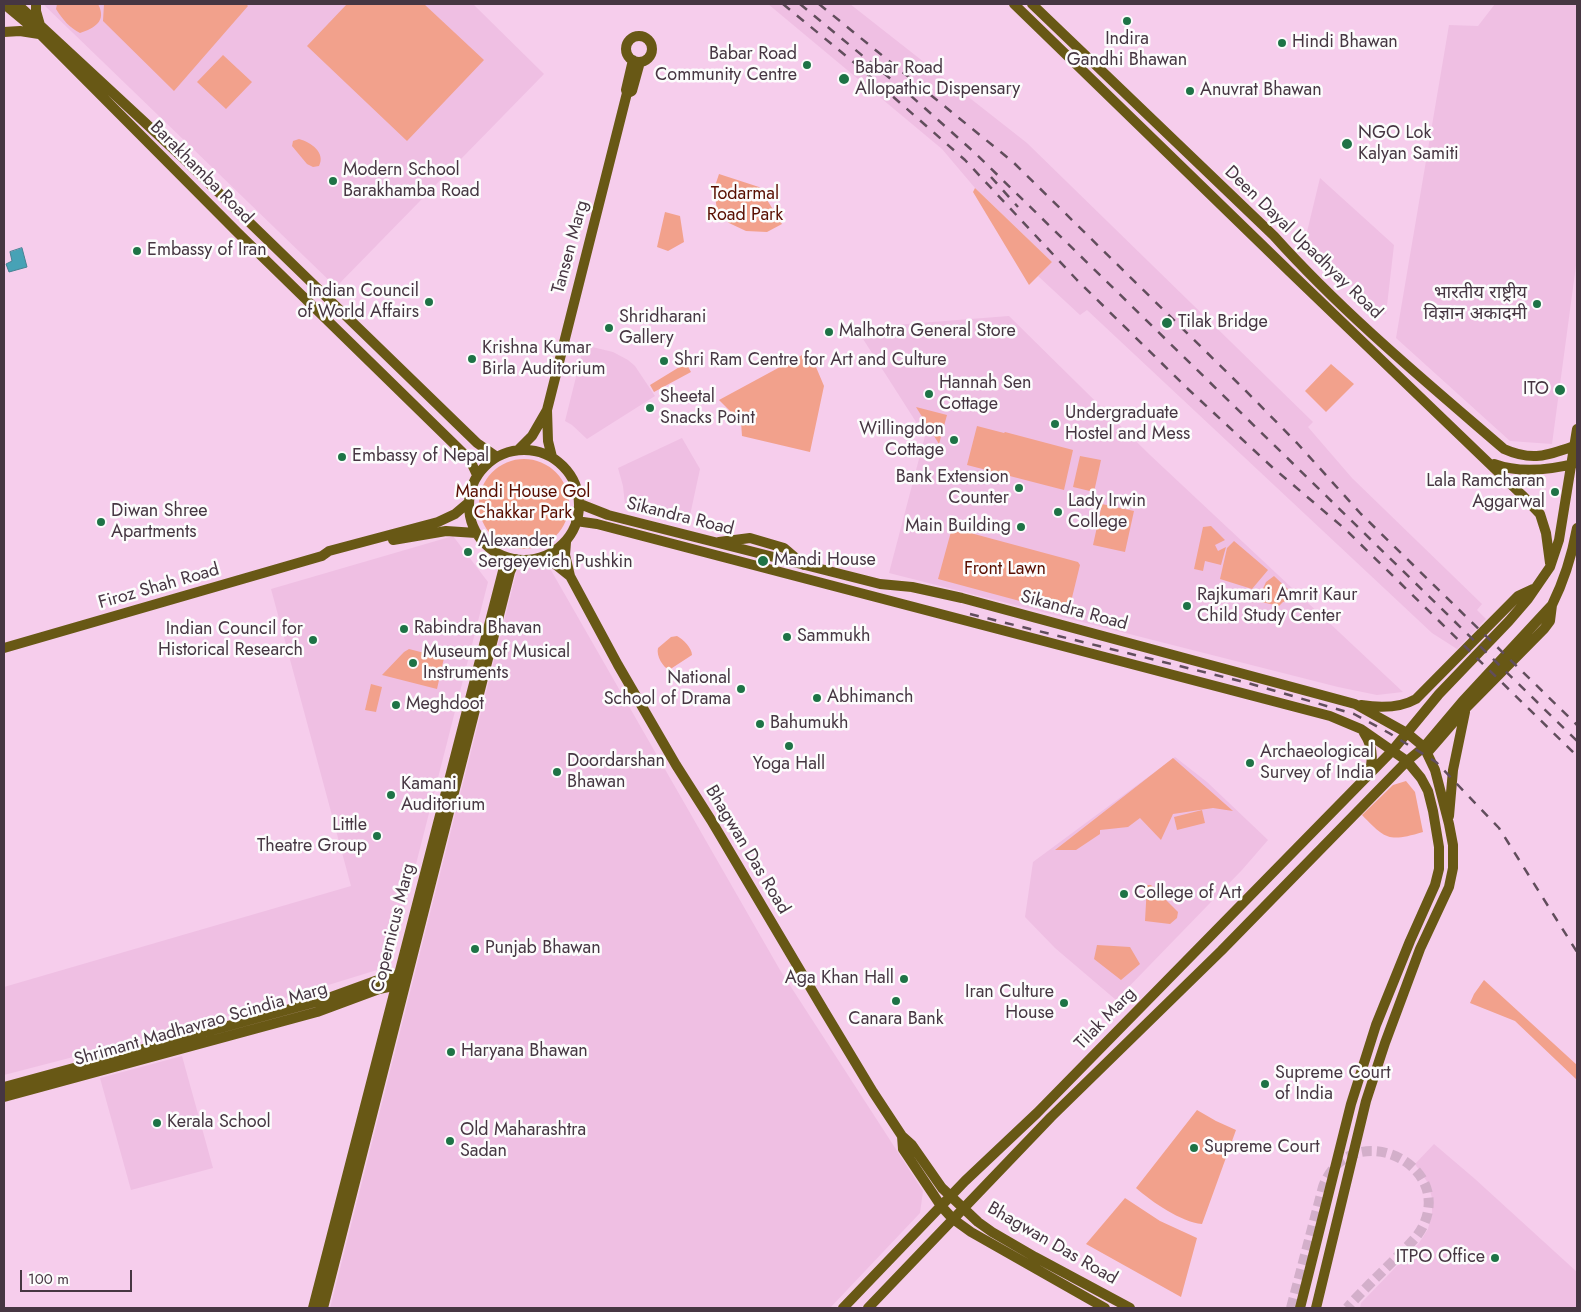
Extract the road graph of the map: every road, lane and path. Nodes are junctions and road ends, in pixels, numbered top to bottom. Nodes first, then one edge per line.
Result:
1 (36, 4) edge
2 (1014, 4) edge
3 (1032, 4) edge
4 (10, 5) edge
5 (4, 19) edge
6 (40, 29) junction
7 (4, 32) edge
8 (636, 61) dead end
9 (547, 410) junction
10 (1577, 429) edge
11 (1576, 446) edge
12 (518, 450) junction
13 (497, 457) junction
14 (552, 457) junction
15 (1491, 463) junction
16 (1575, 464) edge
17 (477, 475) junction
18 (468, 503) junction
19 (580, 504) junction
20 (576, 521) junction
21 (1577, 528) edge
22 (476, 533) junction
23 (566, 542) junction
24 (322, 556) junction
25 (504, 556) junction
26 (545, 556) junction
27 (516, 559) junction
28 (1550, 567) junction
29 (570, 576) junction
30 (1536, 588) junction
31 (1552, 605) junction
32 (4, 648) edge
33 (1430, 686) junction
34 (1439, 694) junction
35 (1335, 698) junction
36 (1355, 704) junction
37 (1466, 708) junction
38 (1330, 716) junction
39 (1361, 729) junction
40 (1407, 733) junction
41 (1426, 750) junction
42 (1392, 751) junction
43 (1407, 761) junction
44 (1368, 774) junction
45 (1449, 824) junction
46 (1439, 845) junction
47 (1453, 845) junction
48 (1176, 972) junction
49 (402, 979) junction
50 (1188, 983) junction
51 (384, 1050) junction
52 (4, 1087) edge
53 (4, 1096) edge
54 (902, 1136) junction
55 (950, 1196) junction
56 (941, 1206) junction
57 (963, 1209) junction
58 (953, 1219) junction
59 (313, 1308) edge
60 (323, 1308) edge
61 (843, 1308) edge
62 (868, 1308) edge
63 (1105, 1308) edge
64 (1130, 1308) edge
65 (1300, 1308) edge
66 (1316, 1308) edge

1 - 6 main road
2 - 15 main road, Deen Dayal Upadhyay Road
3 - 11 main road, Deen Dayal Upadhyay Road
4 - 5 main road
4 - 6 main road, Barakhamba Road
6 - 7 main road
6 - 13 main road, Barakhamba Road
6 - 17 main road, Barakhamba Road
8 - 9 main road, Tansen Marg
9 - 12 main road, Tansen Marg
9 - 14 main road, Tansen Marg
10 - 11 main road, Tilak Marg
11 - 16 main road, Tilak Marg
12 - 13 main road
12 - 14 main road
13 - 17 main road
14 - 19 main road
15 - 16 main road
15 - 28 main road, Deen Dayal Upadhyay Road
16 - 28 main road, Tilak Marg
17 - 18 main road
18 - 22 main road
18 - 24 main road, Firoz Shah Road
19 - 20 main road
19 - 35 main road, Sikandra Road
20 - 23 main road
20 - 38 main road, Sikandra Road
21 - 31 main road
22 - 24 main road, Firoz Shah Road
22 - 25 main road
23 - 26 main road
23 - 29 main road, Bhagwan Das Road
24 - 32 main road, Firoz Shah Road
25 - 27 main road
25 - 49 main road, Copernicus Marg
26 - 27 main road
26 - 29 main road, Bhagwan Das Road
27 - 49 main road, Copernicus Marg
28 - 30 main road, Tilak Marg
29 - 54 main road, Bhagwan Das Road
30 - 33 main road
30 - 34 main road, Tilak Marg
31 - 37 main road
31 - 41 main road
33 - 34 main road
33 - 36 main road
34 - 40 main road, Tilak Marg
35 - 36 main road, Sikandra Road
35 - 38 main road
36 - 40 main road, Sikandra Road
37 - 41 main road
37 - 45 main road
38 - 39 main road, Sikandra Road
39 - 42 main road, Sikandra Road
39 - 44 main road
40 - 41 main road, Sikandra Road
40 - 42 main road, Tilak Marg
41 - 43 main road, Tilak Marg
41 - 45 main road
42 - 43 main road, Sikandra Road
42 - 44 main road, Tilak Marg
43 - 46 main road, Sikandra Road
43 - 50 main road, Tilak Marg
44 - 48 main road, Tilak Marg
45 - 47 main road
46 - 47 main road
46 - 65 main road, Sikandra Road
47 - 66 main road
48 - 50 main road
48 - 55 main road, Tilak Marg
49 - 51 main road, Copernicus Marg
49 - 52 main road, Shrimant Madhavrao Scindia Marg
49 - 53 main road, Shrimant Madhavrao Scindia Marg
50 - 57 main road, Tilak Marg
51 - 59 main road, Copernicus Marg
51 - 60 main road, Copernicus Marg
54 - 55 main road, Bhagwan Das Road
54 - 56 main road, Bhagwan Das Road
55 - 56 main road, Tilak Marg
55 - 57 main road, Bhagwan Das Road
56 - 58 main road, Bhagwan Das Road
56 - 61 main road, Tilak Marg
57 - 58 main road, Tilak Marg
57 - 64 main road, Bhagwan Das Road
58 - 62 main road, Tilak Marg
58 - 63 main road, Bhagwan Das Road

